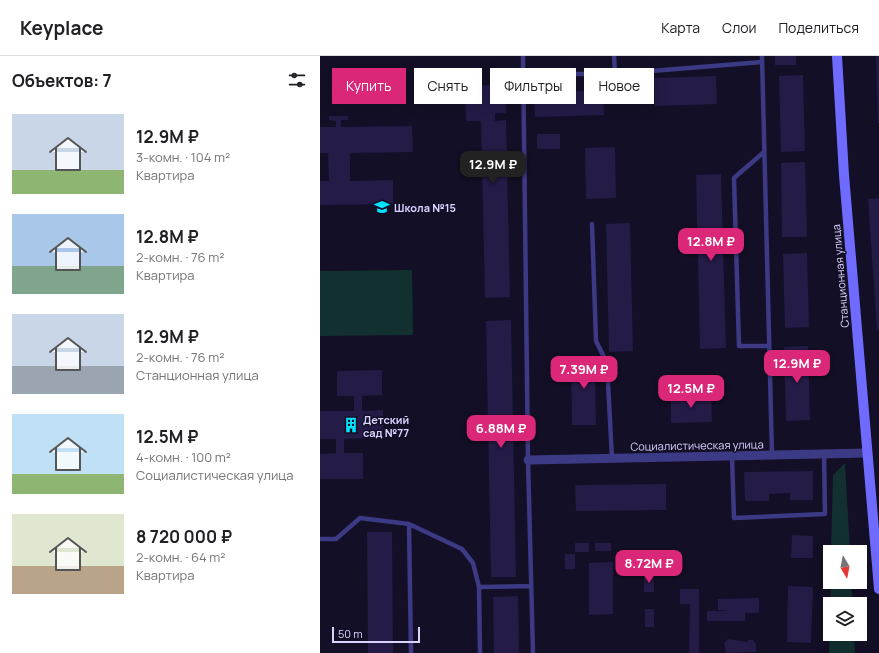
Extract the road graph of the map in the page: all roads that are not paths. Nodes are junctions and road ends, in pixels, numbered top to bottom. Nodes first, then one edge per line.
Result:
1 (523, 56) edge
2 (614, 56) edge
3 (762, 56) edge
4 (837, 56) edge
5 (762, 62) junction
6 (522, 68) edge
7 (615, 68) edge
8 (654, 71) edge
9 (522, 104) edge
10 (764, 152) junction
11 (592, 224) dead end
12 (769, 346) junction
13 (867, 453) junction
14 (824, 454) junction
15 (772, 455) junction
16 (732, 456) junction
17 (612, 459) junction
18 (528, 460) junction
19 (409, 524) junction
20 (320, 538) edge
21 (531, 586) junction
22 (479, 587) junction
23 (879, 589) edge
24 (411, 653) edge
25 (480, 653) edge
26 (533, 653) edge

1 - 6 lane
2 - 7 lane
3 - 5 lane
4 - 13 main road, Станционная улица
5 - 8 lane
5 - 10 lane
9 - 18 lane
10 - 12 lane
10 - 12 lane
11 - 17 lane
12 - 15 lane
13 - 14 street, Социалистическая улица
13 - 23 main road, Станционная улица
14 - 15 street, Социалистическая улица
14 - 16 lane
15 - 16 street, Социалистическая улица
16 - 17 street, Социалистическая улица
17 - 18 street, Социалистическая улица
18 - 21 lane
19 - 20 lane
19 - 22 lane
19 - 24 lane
21 - 22 lane
21 - 26 lane
22 - 25 lane

